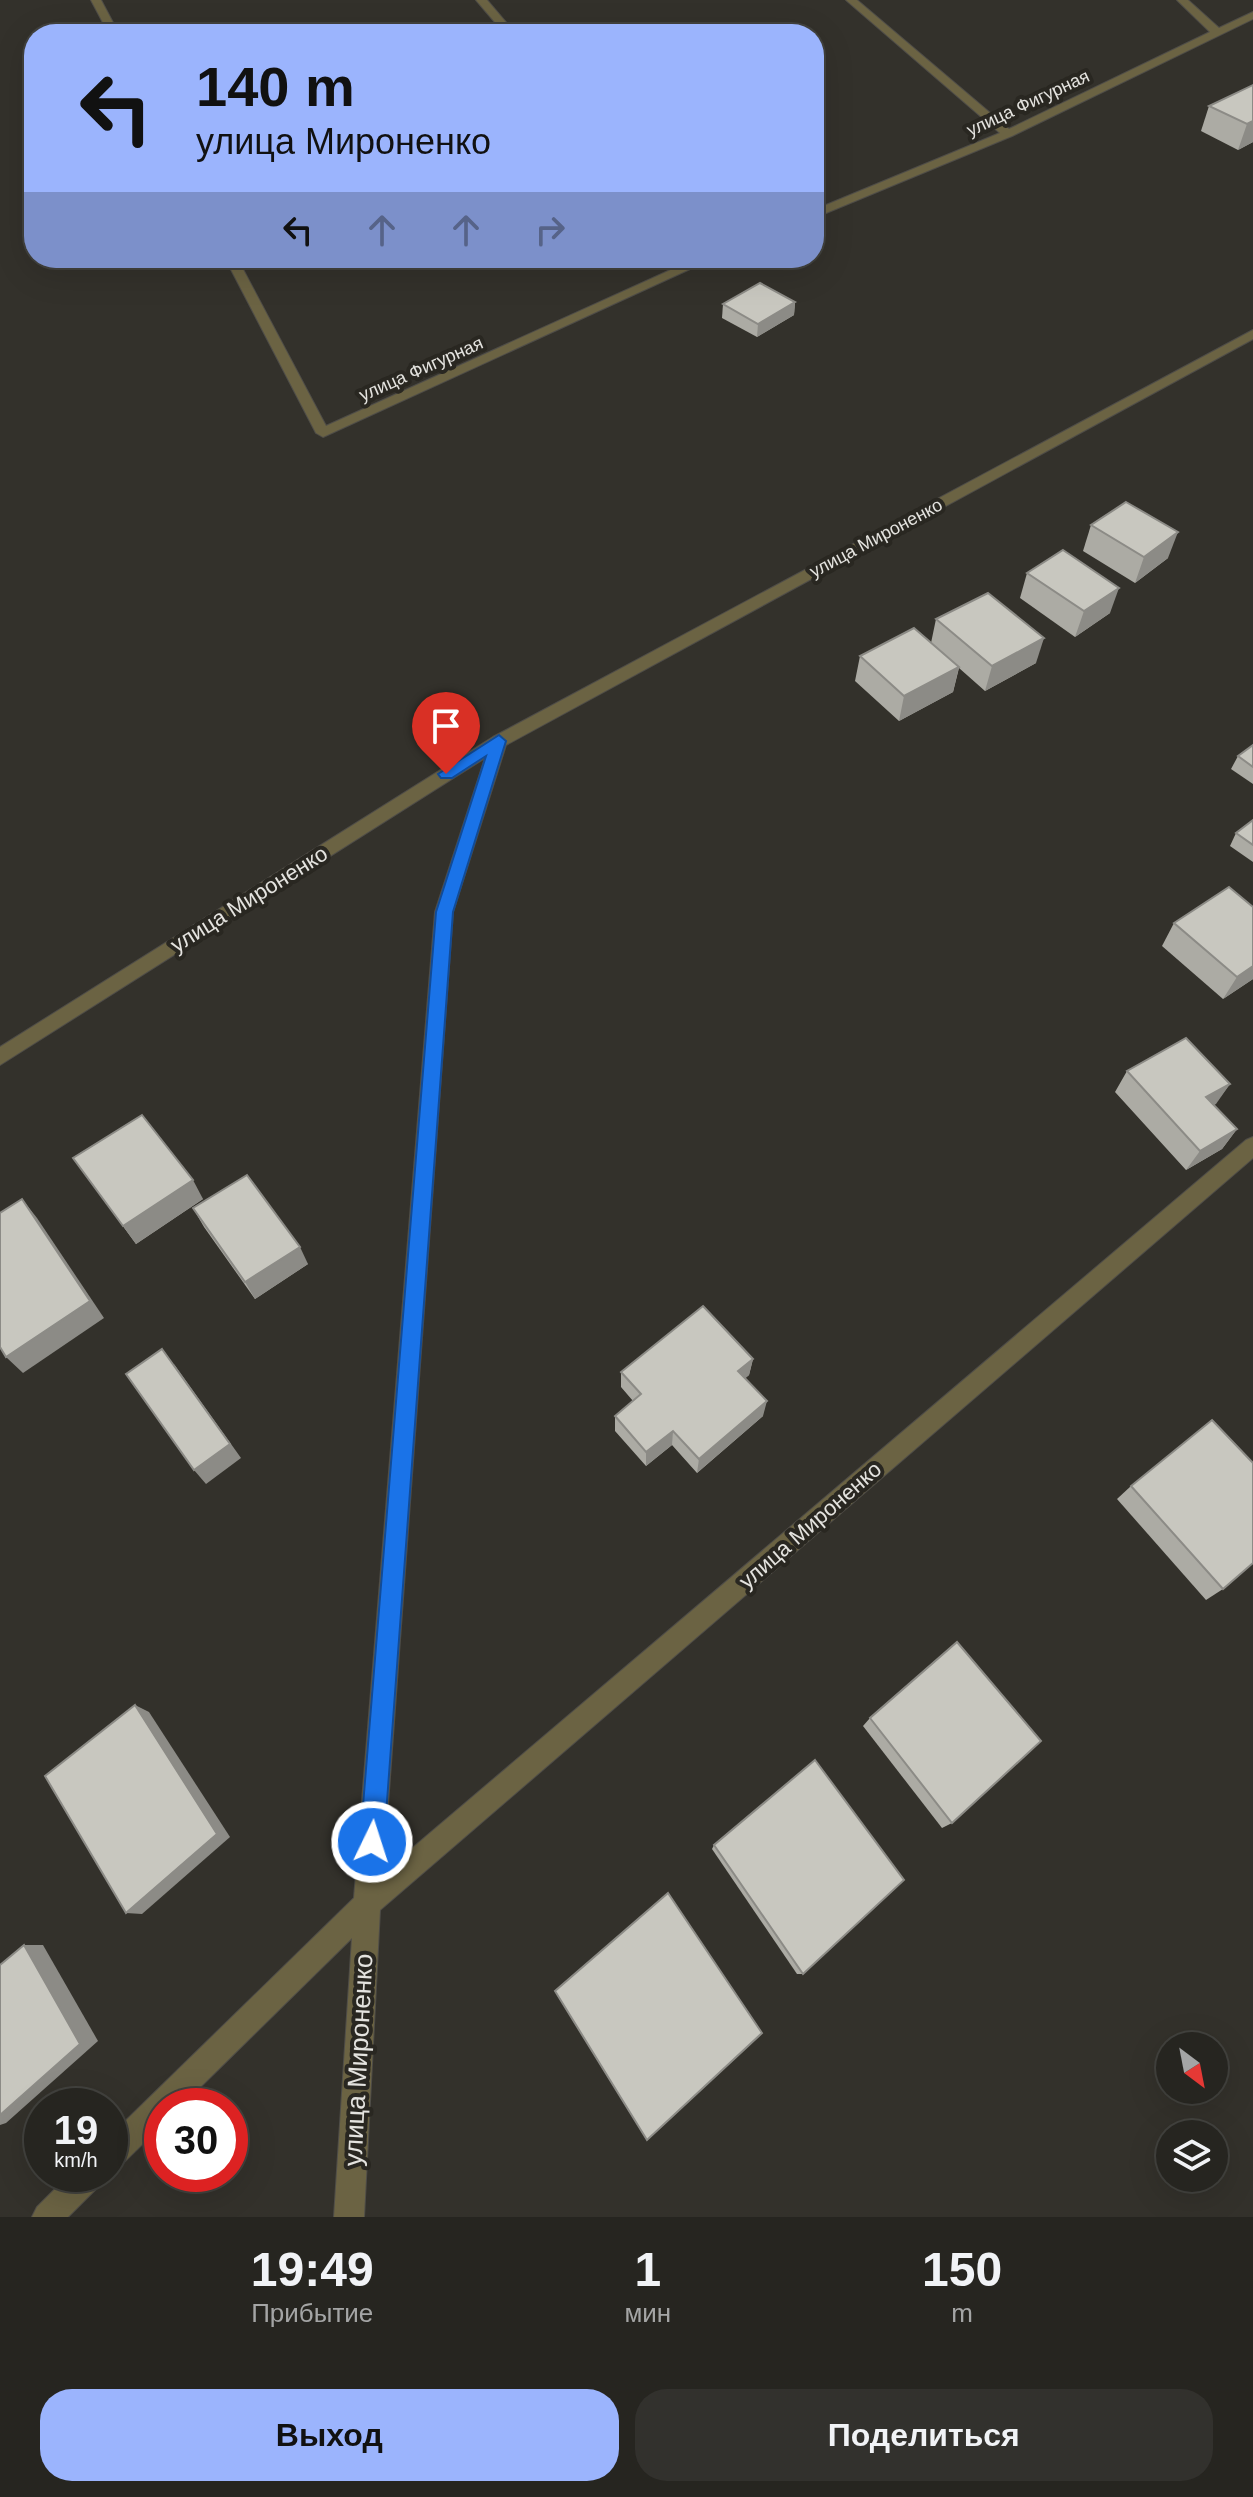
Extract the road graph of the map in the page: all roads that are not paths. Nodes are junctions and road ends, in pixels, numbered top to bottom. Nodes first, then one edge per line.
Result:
1 (96, 0) edge
2 (481, 0) edge
3 (851, 0) edge
4 (1182, 0) edge
5 (1253, 15) edge
6 (109, 24) edge
7 (502, 24) edge
8 (1216, 31) junction
9 (1008, 134) junction
10 (824, 210) edge
11 (236, 268) edge
12 (686, 268) edge
13 (1253, 334) edge
14 (499, 741) junction
15 (0, 1057) edge
16 (1253, 1146) edge
17 (367, 1904) junction
18 (128, 2138) edge
19 (73, 2192) edge
20 (47, 2217) edge
21 (349, 2217) edge

1 - 6 street
2 - 7 street
3 - 9 street
4 - 8 street
5 - 8 street, улица Фигурная
8 - 9 street, улица Фигурная
9 - 10 street, улица Фигурная
11 - 12 street, улица Фигурная
13 - 14 street, улица Мироненко
14 - 15 street, улица Мироненко
14 - 17 street, улица Мироненко
16 - 17 street, улица Мироненко
17 - 18 street, улица Мироненко
17 - 21 street, улица Мироненко
19 - 20 street

